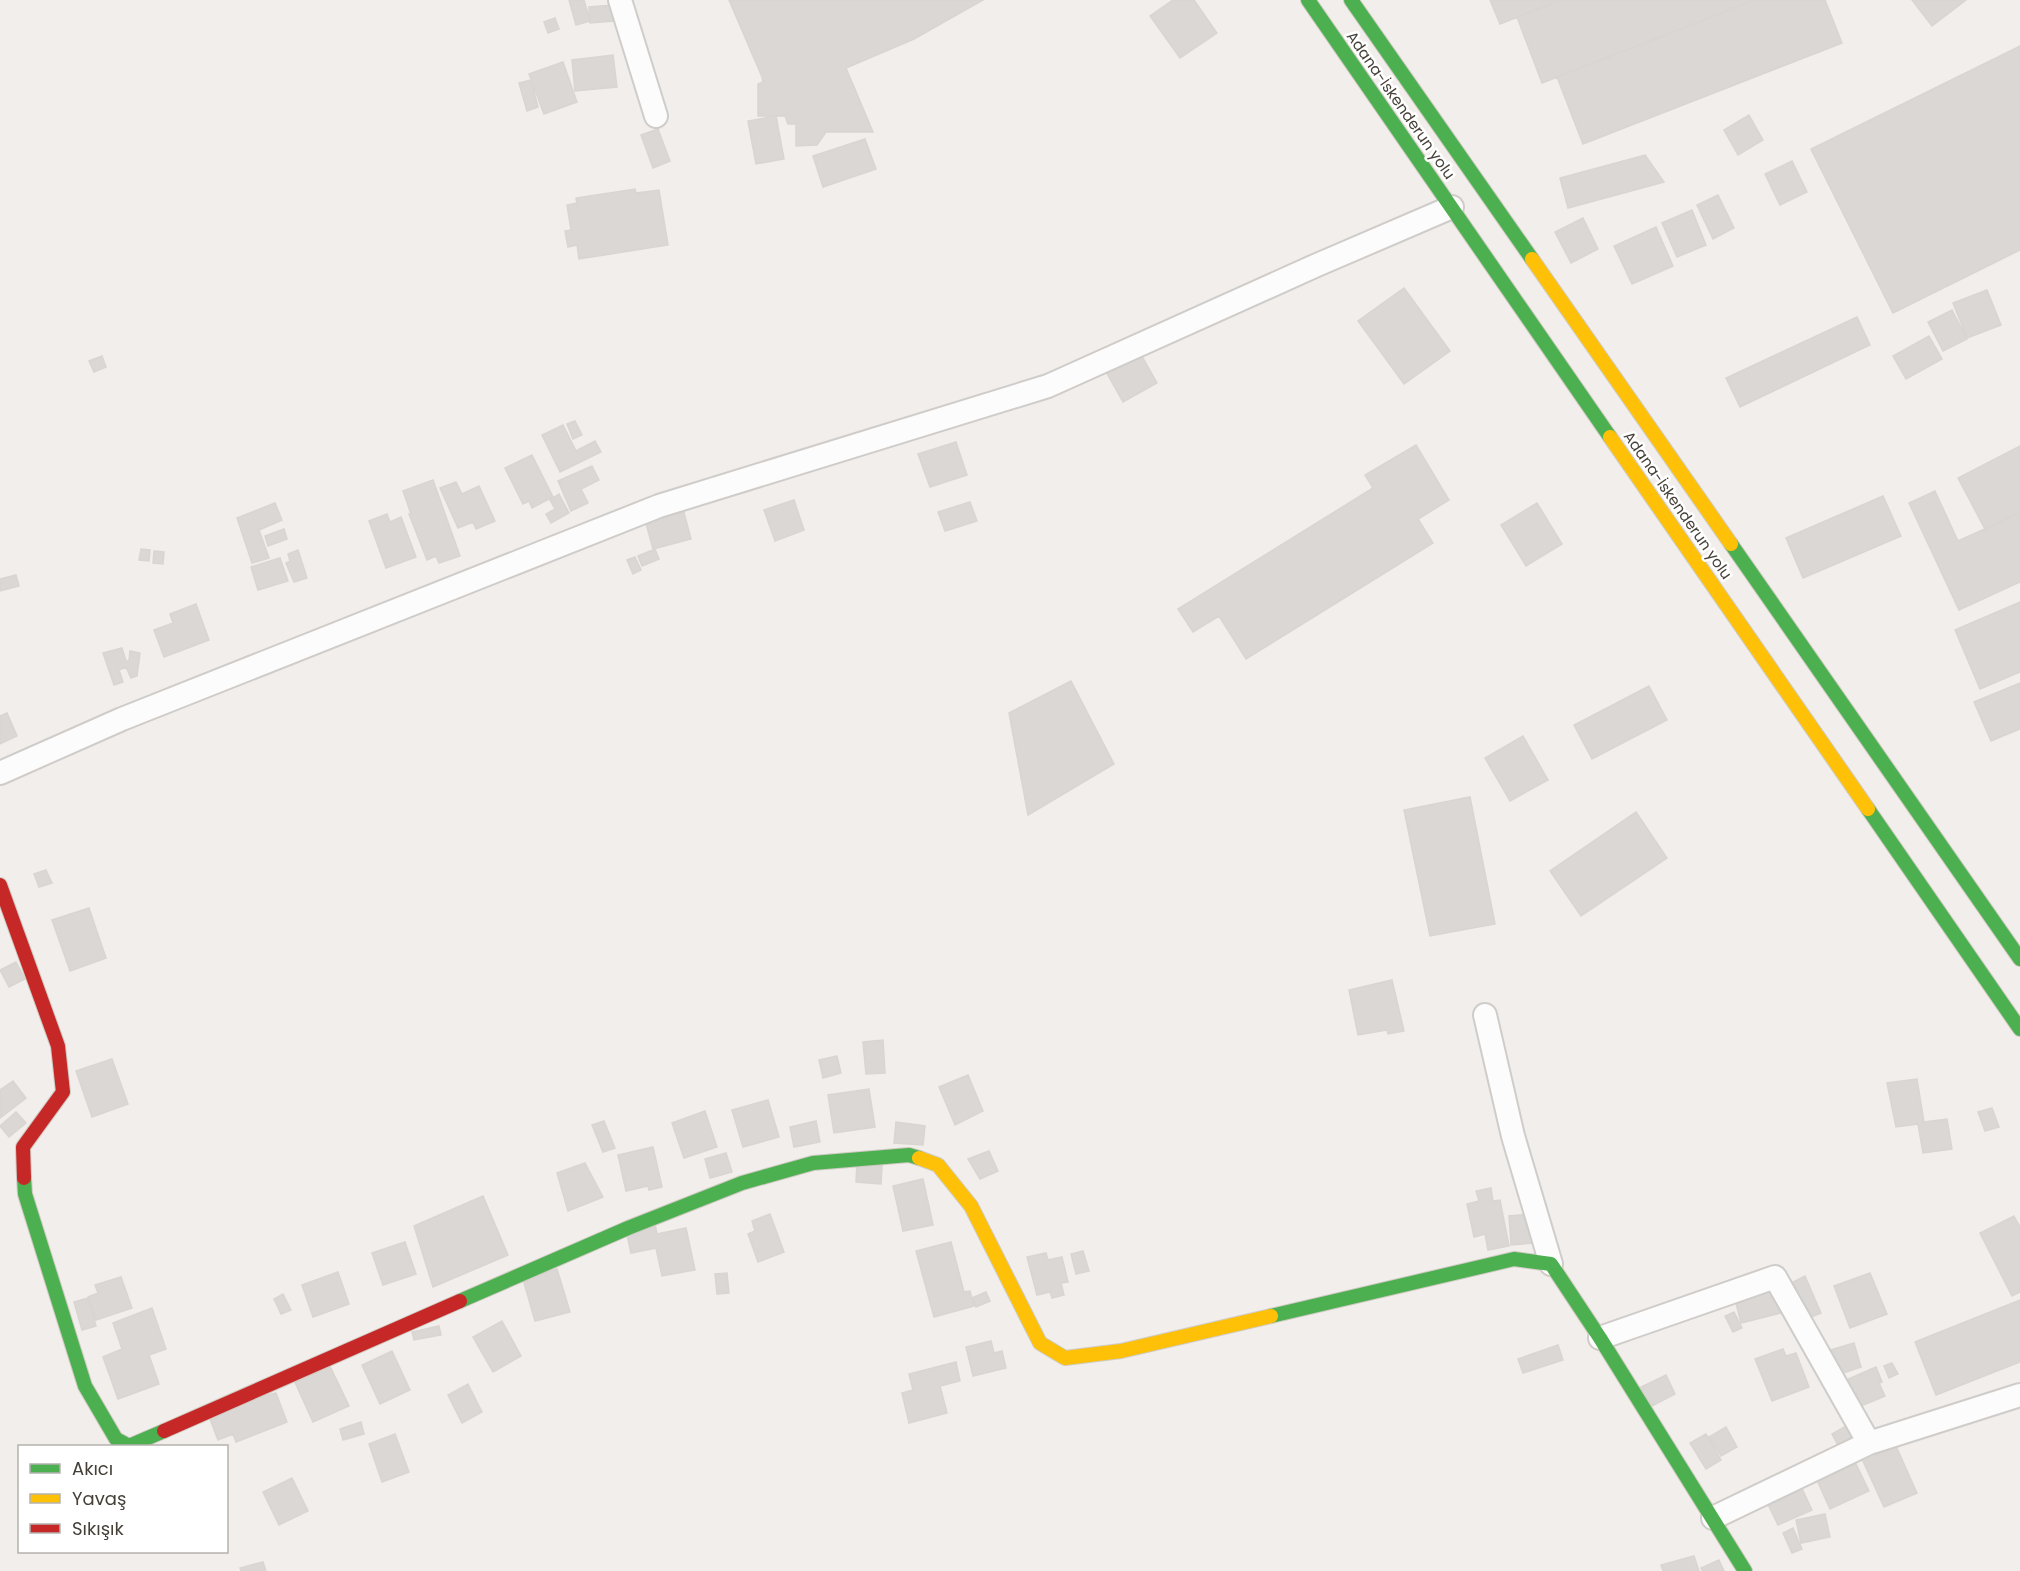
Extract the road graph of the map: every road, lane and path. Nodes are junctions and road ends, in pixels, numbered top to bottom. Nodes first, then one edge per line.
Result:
1 (620, 0) edge
2 (1308, 0) edge
3 (1352, 0) edge
4 (656, 116) dead end
5 (1452, 207) junction
6 (0, 773) edge
7 (0, 885) edge
8 (2020, 959) edge
9 (1485, 1015) dead end
10 (2020, 1029) edge
11 (1551, 1264) junction
12 (1600, 1338) junction
13 (2020, 1395) edge
14 (1869, 1443) junction
15 (127, 1445) edge
16 (131, 1445) edge
17 (1713, 1518) junction
18 (1745, 1571) edge

1 - 4 street
2 - 5 main road, Adana-İskenderun yolu
3 - 8 main road
5 - 6 street
5 - 10 main road, Adana-İskenderun yolu
7 - 15 main road
9 - 11 street
11 - 12 main road
11 - 16 main road
12 - 14 street
12 - 17 main road
13 - 14 street
14 - 17 street
17 - 18 main road

